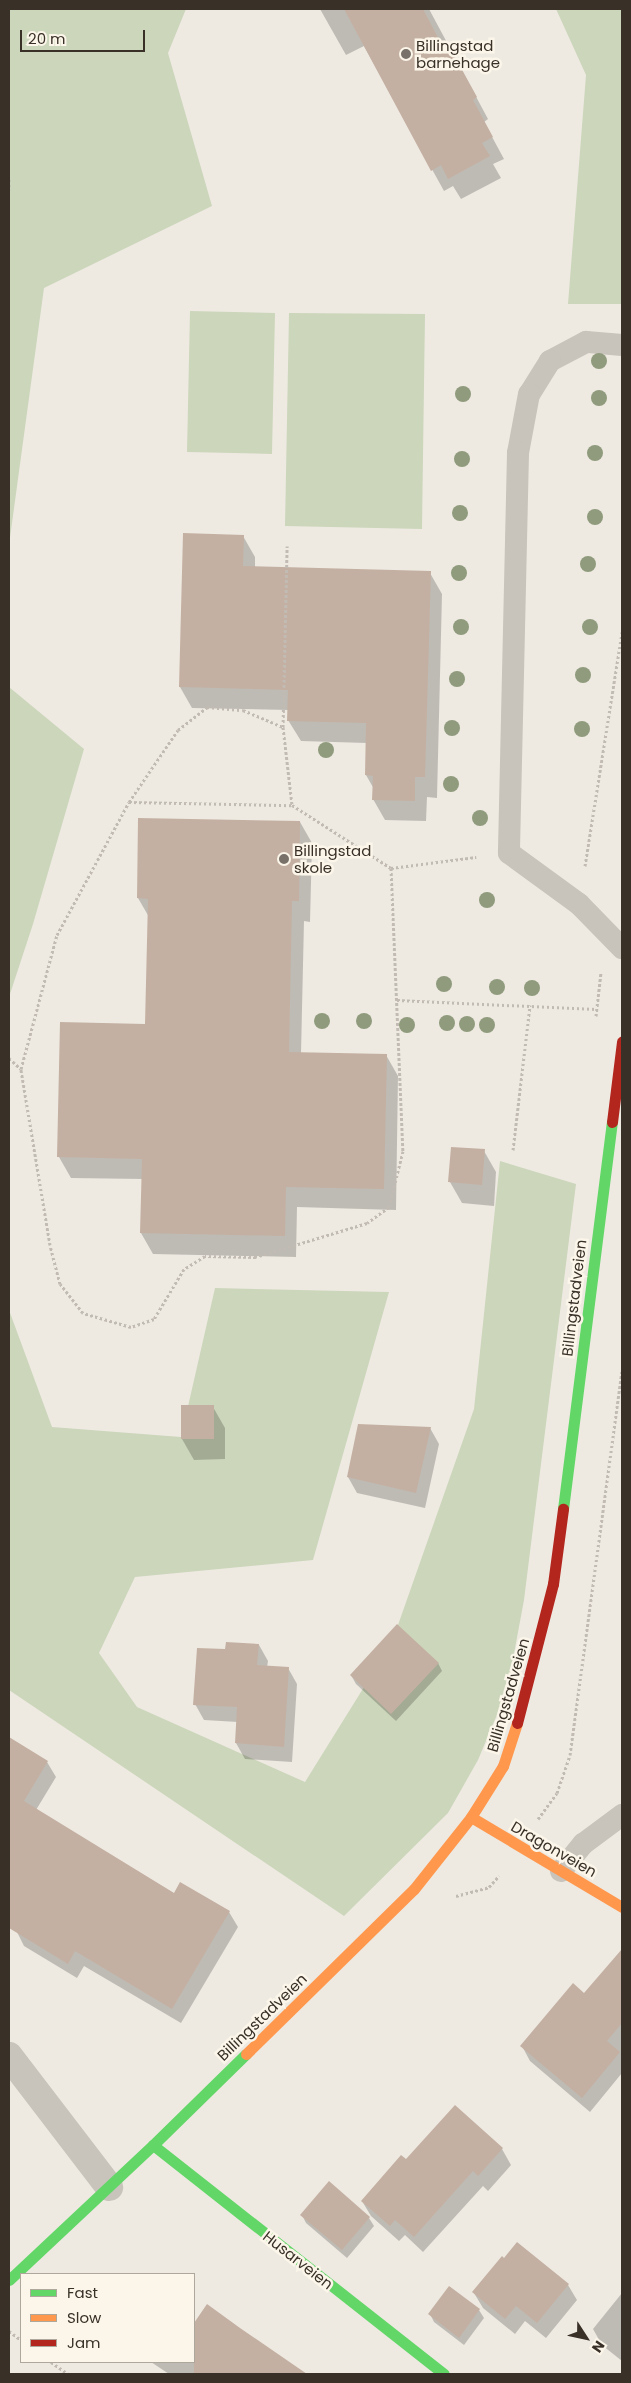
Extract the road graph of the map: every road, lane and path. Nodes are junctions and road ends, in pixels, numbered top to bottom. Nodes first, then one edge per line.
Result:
1 (9, 179) edge
2 (9, 190) edge
3 (622, 344) edge
4 (287, 546) dead end
5 (622, 632) edge
6 (283, 727) junction
7 (129, 802) junction
8 (292, 805) junction
9 (509, 853) junction
10 (391, 868) junction
11 (579, 904) junction
12 (622, 948) edge
13 (601, 971) dead end
14 (397, 1000) junction
15 (530, 1005) junction
16 (596, 1009) junction
17 (596, 1018) dead end
18 (622, 1042) edge
19 (9, 1058) edge
20 (21, 1069) junction
21 (513, 1150) dead end
22 (622, 1372) edge
23 (622, 1815) edge
24 (471, 1816) junction
25 (535, 1824) dead end
26 (561, 1871) junction
27 (501, 1873) dead end
28 (448, 1900) dead end
29 (622, 1907) edge
30 (9, 2056) edge
31 (152, 2145) junction
32 (109, 2187) junction
33 (9, 2280) edge
34 (9, 2331) edge
35 (20, 2339) edge
36 (52, 2363) edge
37 (68, 2374) edge
38 (444, 2374) edge

1 - 2 path
3 - 9 lane
4 - 6 path
5 - 11 path
6 - 7 path
6 - 8 path
7 - 8 path
7 - 20 path
8 - 10 path
9 - 10 path
9 - 11 lane
10 - 14 path
11 - 12 lane
13 - 16 path
14 - 15 path
14 - 20 path
15 - 16 path
15 - 21 path
16 - 17 path
18 - 24 main road, Billingstadveien
19 - 20 path
22 - 25 path
23 - 26 lane
24 - 26 main road, Dragonveien
24 - 31 main road, Billingstadveien
26 - 29 main road, Dragonveien
27 - 28 path
30 - 32 street
31 - 32 main road, Billingstadveien
31 - 38 main road, Husarveien
32 - 33 main road, Billingstadveien
34 - 35 path
36 - 37 path

